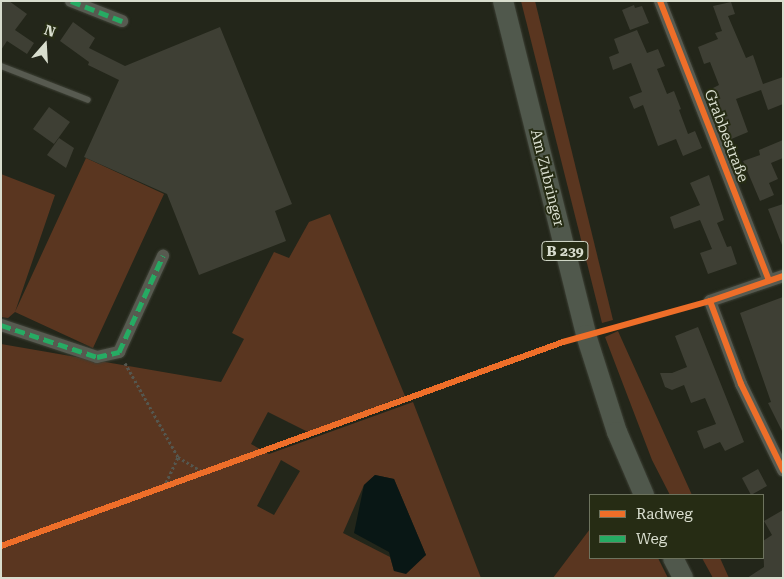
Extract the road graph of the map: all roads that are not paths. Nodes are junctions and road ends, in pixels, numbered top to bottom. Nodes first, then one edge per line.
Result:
1 (71, 1) edge
2 (503, 1) edge
3 (660, 1) edge
4 (122, 21) dead end
5 (1, 66) edge
6 (88, 100) dead end
7 (163, 256) dead end
8 (783, 276) edge
9 (769, 280) junction
10 (1, 326) edge
11 (783, 470) edge
12 (644, 494) edge
13 (674, 559) edge
14 (683, 578) edge

1 - 4 street
2 - 12 main road, Am Zubringer / B 239
3 - 9 street, Grabbestraße
5 - 6 lane
7 - 10 street
8 - 9 street
9 - 11 street
13 - 14 main road

